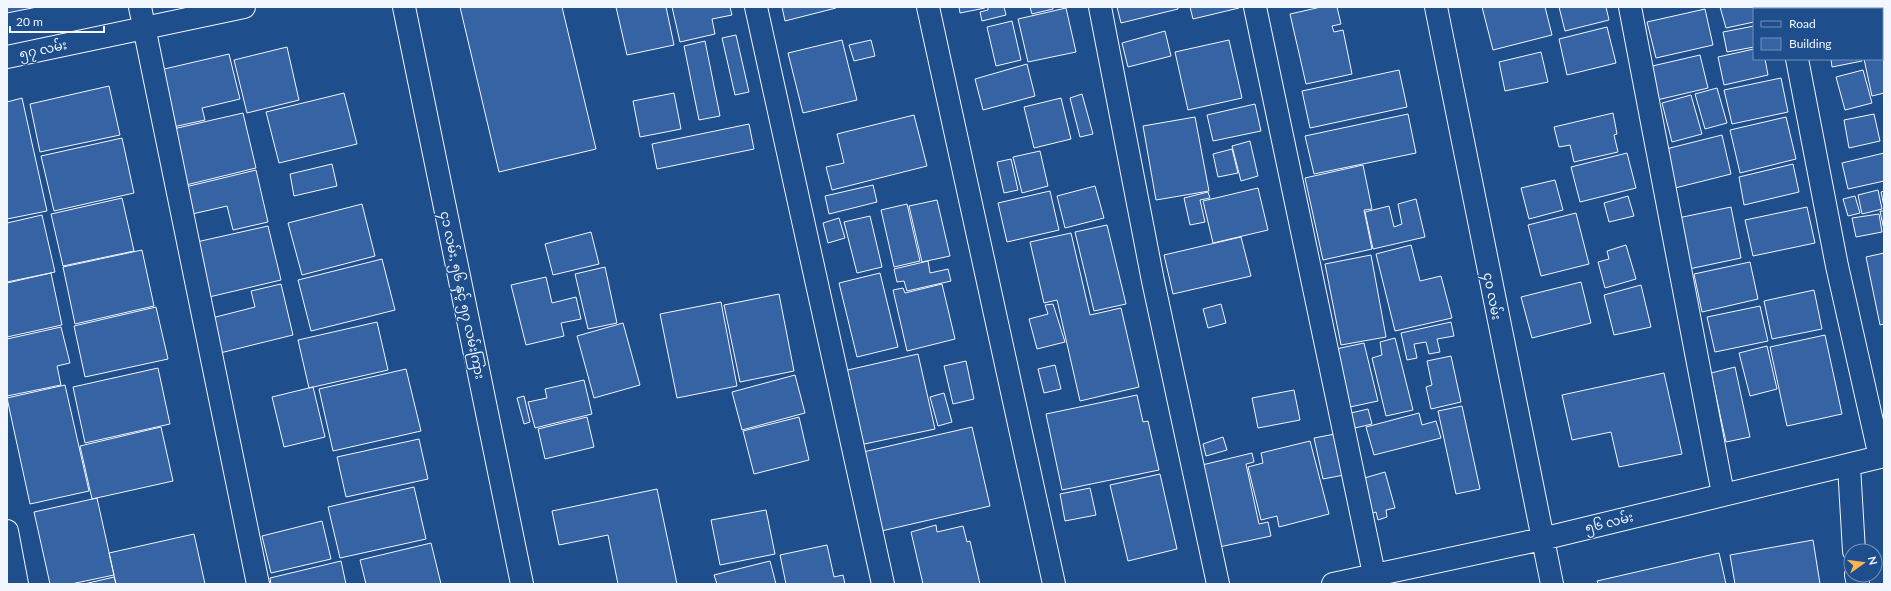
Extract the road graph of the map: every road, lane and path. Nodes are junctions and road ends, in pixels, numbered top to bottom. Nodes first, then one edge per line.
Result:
1 (244, 7) edge
2 (404, 7) edge
3 (756, 7) edge
4 (928, 7) edge
5 (1100, 7) edge
6 (1255, 7) edge
7 (1436, 7) edge
8 (1630, 7) edge
9 (143, 17) edge
10 (7, 57) edge
11 (1797, 60) edge
12 (1882, 457) edge
13 (1849, 466) junction
14 (1723, 494) junction
15 (7, 531) edge
16 (1542, 539) junction
17 (1854, 543) edge
18 (1374, 574) junction
19 (17, 584) edge
20 (258, 584) edge
21 (522, 584) edge
22 (883, 584) edge
23 (1054, 584) edge
24 (1218, 584) edge
25 (1332, 584) edge
26 (1552, 584) edge

1 - 9 street, ၅၇ လမ်း
2 - 21 street, ၄၁ လမ်း, ၅၆ နှင့် ၅၇ လမ်းကြား
3 - 22 street
4 - 23 street
5 - 24 street
6 - 18 street
7 - 16 street, ၄၀ လမ်း
8 - 14 street
9 - 10 street, ၅၇ လမ်း
9 - 20 street
11 - 12 street
12 - 13 street, ၅၆ လမ်း
13 - 14 street, ၅၆ လမ်း
13 - 17 street
14 - 16 street, ၅၆ လမ်း
15 - 19 street
16 - 18 street, ၅၆ လမ်း
16 - 26 street, ၄၀ လမ်း
18 - 25 street, ၅၆ လမ်း

